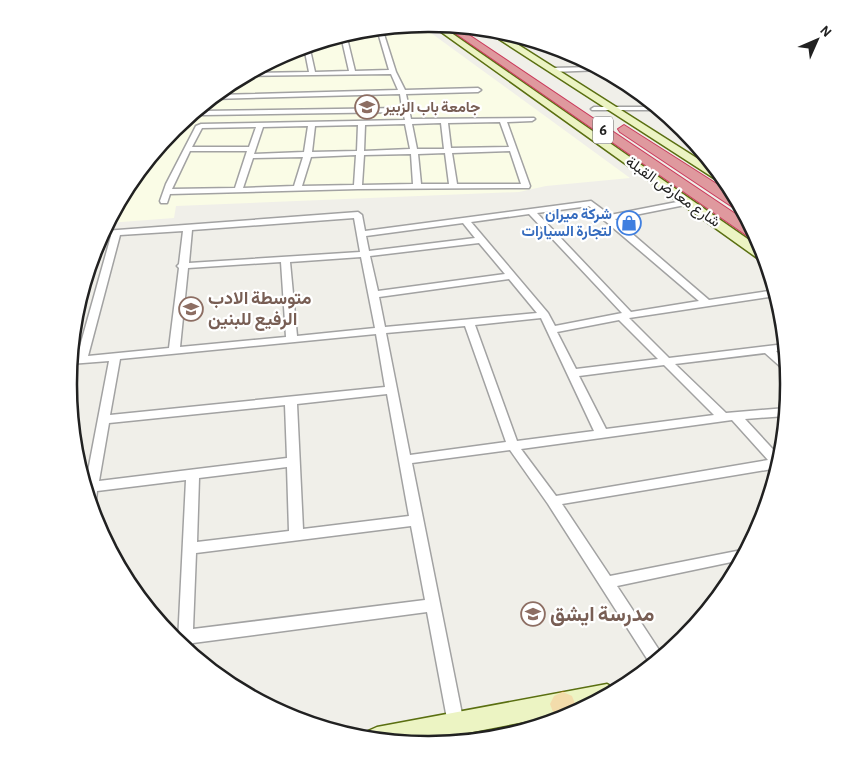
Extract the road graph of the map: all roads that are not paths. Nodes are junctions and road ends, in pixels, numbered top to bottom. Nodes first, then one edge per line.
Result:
1 (447, 33) edge
2 (463, 35) edge
3 (382, 36) edge
4 (486, 38) edge
5 (506, 41) edge
6 (346, 42) edge
7 (504, 50) junction
8 (489, 52) junction
9 (308, 54) edge
10 (585, 69) edge
11 (551, 70) junction
12 (268, 72) edge
13 (393, 72) junction
14 (352, 73) junction
15 (312, 74) junction
16 (478, 90) dead end
17 (403, 93) junction
18 (226, 97) edge
19 (594, 109) junction
20 (614, 109) junction
21 (647, 109) edge
22 (406, 110) junction
23 (205, 113) edge
24 (202, 116) edge
25 (532, 119) dead end
26 (503, 120) junction
27 (444, 121) junction
28 (409, 122) junction
29 (362, 123) junction
30 (312, 124) junction
31 (260, 125) junction
32 (198, 127) junction
33 (187, 149) junction
34 (513, 149) junction
35 (448, 150) junction
36 (414, 151) junction
37 (250, 153) junction
38 (359, 153) junction
39 (308, 154) junction
40 (695, 154) edge
41 (685, 156) junction
42 (697, 158) edge
43 (707, 170) edge
44 (358, 187) junction
45 (417, 187) junction
46 (453, 187) junction
47 (297, 189) junction
48 (238, 190) junction
49 (167, 192) junction
50 (725, 196) edge
51 (164, 201) dead end
52 (687, 202) junction
53 (531, 211) junction
54 (607, 218) junction
55 (731, 218) junction
56 (465, 220) junction
57 (715, 222) junction
58 (742, 225) edge
59 (188, 228) junction
60 (111, 233) edge
61 (116, 233) junction
62 (362, 234) junction
63 (482, 240) junction
64 (753, 248) edge
65 (366, 254) junction
66 (285, 258) junction
67 (182, 266) junction
68 (512, 276) junction
69 (768, 294) edge
70 (373, 295) junction
71 (707, 303) junction
72 (544, 315) junction
73 (625, 315) junction
74 (469, 323) junction
75 (551, 330) junction
76 (380, 332) junction
77 (292, 340) junction
78 (778, 348) edge
79 (768, 350) junction
80 (174, 351) junction
81 (115, 357) junction
82 (779, 359) edge
83 (78, 360) edge
84 (82, 360) junction
85 (668, 363) junction
86 (572, 373) junction
87 (392, 390) junction
88 (291, 401) junction
89 (779, 413) edge
90 (729, 417) junction
91 (104, 420) junction
92 (602, 434) junction
93 (513, 446) junction
94 (772, 457) edge
95 (405, 460) junction
96 (294, 462) junction
97 (770, 464) edge
98 (193, 474) junction
99 (92, 485) edge
100 (92, 487) edge
101 (553, 501) junction
102 (417, 520) junction
103 (296, 535) junction
104 (190, 548) junction
105 (735, 556) edge
106 (608, 582) junction
107 (433, 605) junction
108 (185, 638) edge
109 (190, 642) edge
110 (653, 654) edge
111 (558, 711) edge
112 (456, 724) junction
113 (401, 734) edge

1 - 52 main road, شارع معارض القبلة
2 - 8 highway, 6
3 - 13 street
4 - 7 highway, 6
5 - 11 main road
6 - 14 street
7 - 8 highway
7 - 19 highway, 6
8 - 55 highway, 6
9 - 15 street
10 - 11 street
11 - 20 main road
12 - 15 street
13 - 14 street
13 - 17 street
14 - 15 street
16 - 17 street
17 - 18 street
17 - 22 street
19 - 20 street
19 - 50 highway, 6
20 - 21 street
20 - 41 main road
22 - 23 street
22 - 28 street
24 - 32 street
25 - 26 street
26 - 27 street
26 - 34 street
27 - 28 street
27 - 35 street
28 - 29 street
28 - 36 street
29 - 30 street
29 - 38 street
30 - 31 street
30 - 39 street
31 - 32 street
31 - 37 street
32 - 33 street
33 - 37 street
33 - 49 street
34 - 35 street
34 - 46 street
35 - 36 street
35 - 46 street
36 - 38 street
36 - 45 street
37 - 39 street
37 - 48 street
38 - 39 street
38 - 44 street
39 - 47 street
40 - 41 street
41 - 42 main road
41 - 43 main road
44 - 45 street
44 - 47 street
45 - 46 street
47 - 48 street
48 - 49 street
49 - 51 street
52 - 54 street
52 - 57 main road, شارع معارض القبلة
53 - 54 street
53 - 56 street
53 - 73 street
54 - 71 street
55 - 57 highway
55 - 58 highway, 6
56 - 62 street
56 - 63 street
57 - 64 main road, شارع معارض القبلة
59 - 61 street
59 - 62 street
59 - 67 street
60 - 61 street
61 - 84 street
62 - 65 street
63 - 65 street
63 - 68 street
65 - 66 street
65 - 70 street
66 - 67 street
66 - 77 street
67 - 80 street
68 - 70 street
68 - 72 street
69 - 71 street
70 - 76 street
71 - 73 street
72 - 74 street
72 - 75 street
73 - 75 street
73 - 85 street
74 - 76 street
74 - 93 street
75 - 86 street
76 - 77 street
76 - 87 street
77 - 80 street
78 - 79 street
79 - 82 street
79 - 85 street
80 - 81 street
81 - 84 street
81 - 91 street
83 - 84 street
85 - 86 street
85 - 90 street
86 - 92 street
87 - 88 street
87 - 95 street
88 - 91 street
88 - 96 street
89 - 90 street
90 - 92 street
90 - 94 street
91 - 99 street
92 - 93 street
93 - 95 street
93 - 101 street
95 - 102 street
96 - 98 street
96 - 103 street
97 - 101 street
98 - 100 street
98 - 104 street
101 - 106 street
102 - 103 street
102 - 107 street
103 - 104 street
104 - 108 street
105 - 106 street
106 - 110 street
107 - 109 street
107 - 112 street
111 - 112 main road
112 - 113 main road

